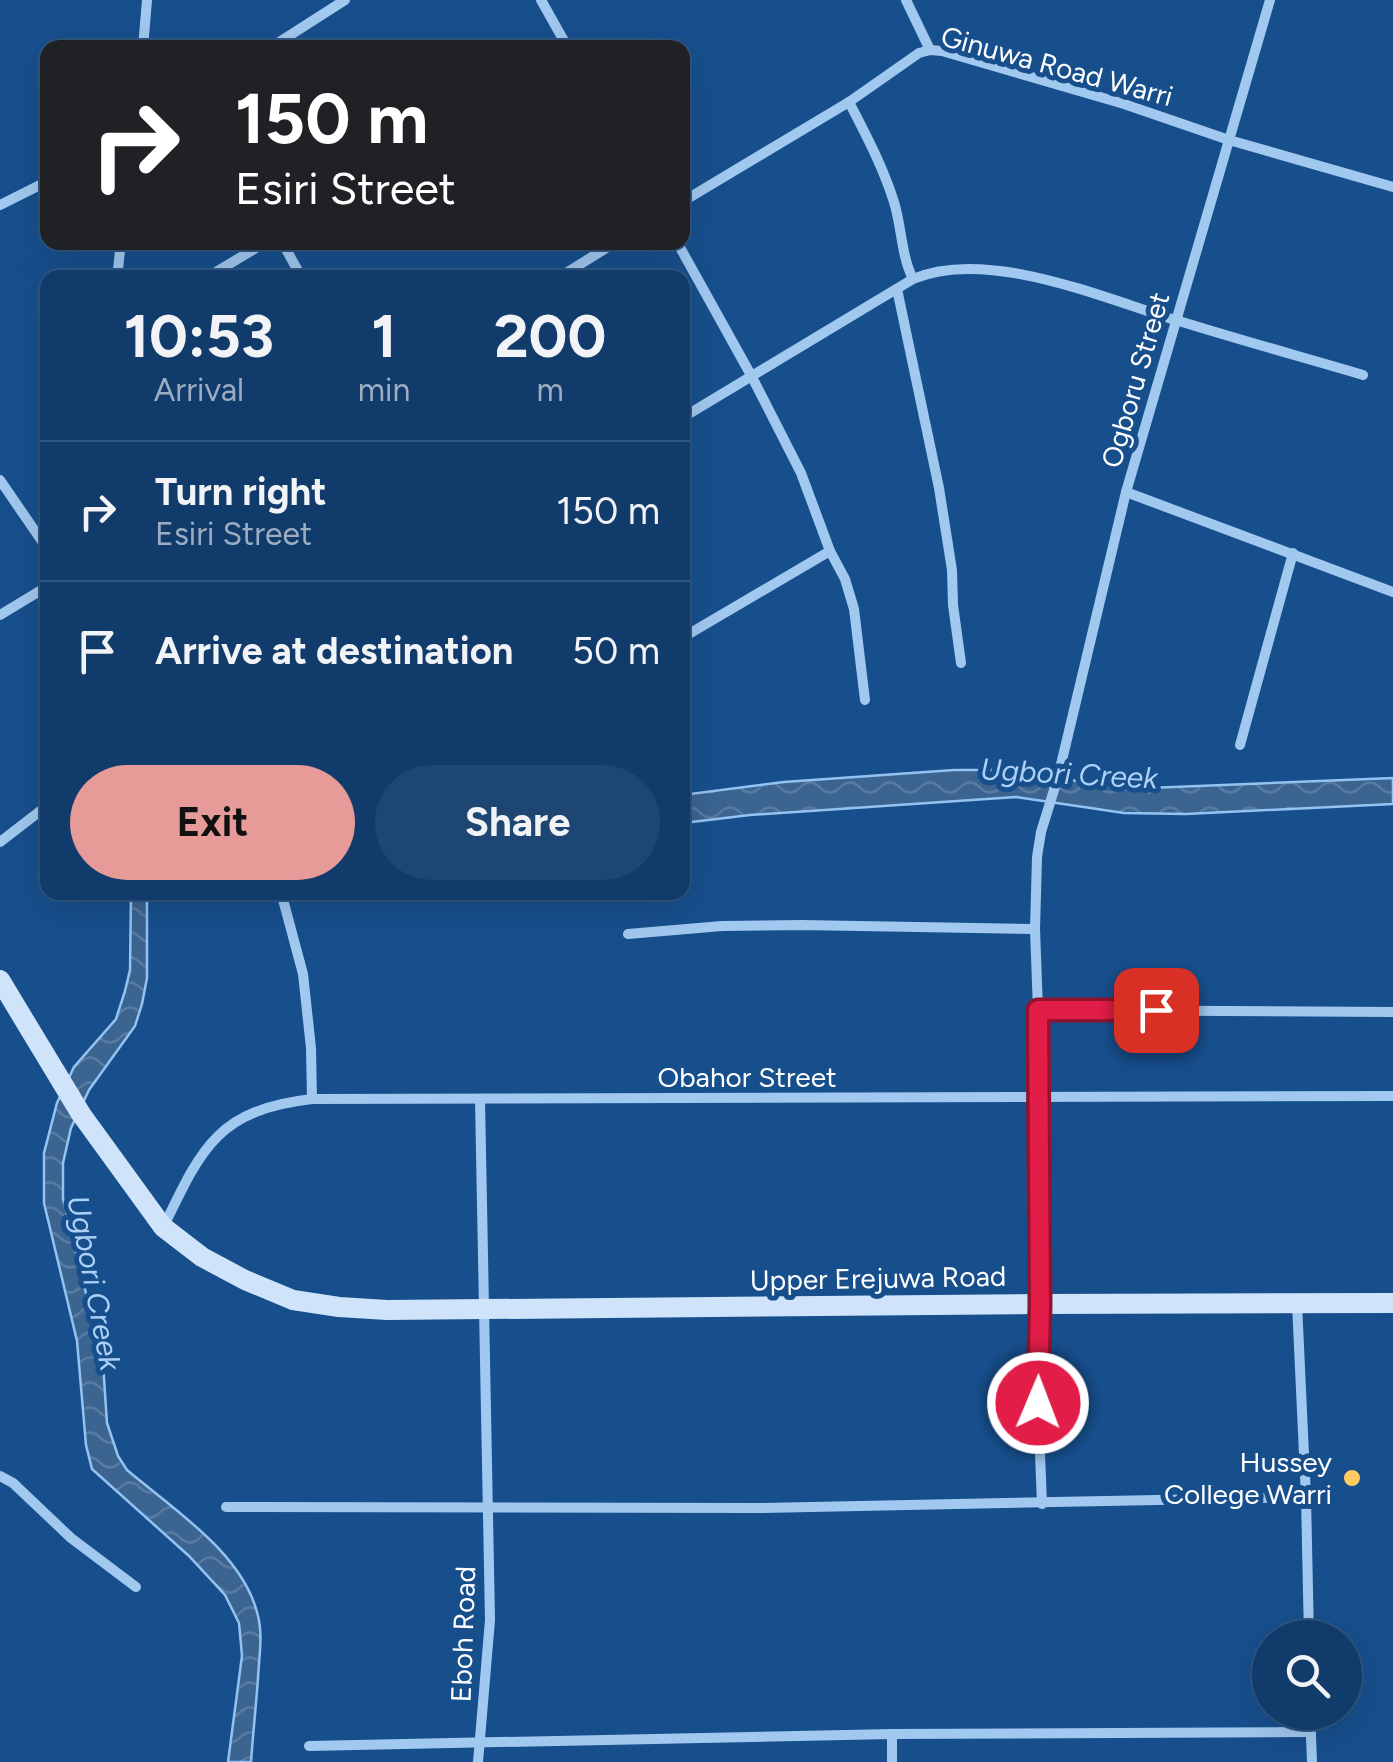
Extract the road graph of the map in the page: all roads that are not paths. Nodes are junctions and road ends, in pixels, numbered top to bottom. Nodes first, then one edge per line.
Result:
1 (147, 0) edge
2 (345, 0) edge
3 (542, 0) edge
4 (906, 0) edge
5 (1270, 0) edge
6 (144, 40) edge
7 (282, 40) edge
8 (564, 40) edge
9 (930, 50) junction
10 (849, 102) junction
11 (1229, 140) junction
12 (40, 185) edge
13 (1393, 187) edge
14 (690, 197) edge
15 (0, 205) edge
16 (253, 250) edge
17 (603, 250) edge
18 (681, 250) edge
19 (219, 270) edge
20 (571, 270) edge
21 (913, 279) junction
22 (897, 289) junction
23 (1175, 320) junction
24 (1363, 375) dead end
25 (752, 377) junction
26 (690, 413) edge
27 (0, 480) edge
28 (1126, 492) junction
29 (40, 538) edge
30 (830, 551) junction
31 (1292, 554) junction
32 (40, 591) edge
33 (1393, 592) edge
34 (0, 615) edge
35 (690, 633) edge
36 (961, 663) dead end
37 (865, 700) dead end
38 (1240, 746) dead end
39 (40, 811) edge
40 (0, 842) edge
41 (283, 900) edge
42 (1035, 929) junction
43 (628, 934) dead end
44 (4, 994) edge
45 (1038, 1010) junction
46 (1393, 1012) edge
47 (1393, 1096) edge
48 (312, 1099) junction
49 (1038, 1099) junction
50 (480, 1100) junction
51 (164, 1227) junction
52 (1393, 1303) edge
53 (1040, 1304) junction
54 (1297, 1304) junction
55 (484, 1309) junction
56 (0, 1476) edge
57 (1306, 1497) junction
58 (1042, 1504) junction
59 (226, 1507) dead end
60 (488, 1507) junction
61 (136, 1587) dead end
62 (1308, 1620) edge
63 (1310, 1732) joint
64 (892, 1734) junction
65 (480, 1741) junction
66 (309, 1746) dead end
67 (478, 1762) edge
68 (892, 1762) edge
69 (1312, 1762) edge

1 - 6 street
2 - 7 street
3 - 8 street
4 - 9 street
5 - 11 street, Ogboru Street
9 - 10 street, Ginuwa Road Warri
9 - 11 street, Ginuwa Road Warri
10 - 14 street, Ginuwa Road Warri
10 - 21 street
11 - 13 street, Ginuwa Road Warri
11 - 23 street, Ogboru Street
12 - 15 street
16 - 19 street
17 - 20 street
18 - 25 street
21 - 22 street
21 - 23 street
22 - 25 street
22 - 36 street
23 - 24 street
23 - 28 street, Ogboru Street
25 - 26 street
25 - 30 street
27 - 29 street
28 - 31 street
28 - 42 street, Ogboru Street
30 - 35 street
30 - 37 street
31 - 33 street
31 - 38 street
32 - 34 street
39 - 40 street
41 - 48 street
42 - 43 street
42 - 45 street, Ogboru Street
44 - 51 street, Upper Erejuwa Road
45 - 46 street
45 - 49 street, Ogboru Street
47 - 49 street, Obahor Street
48 - 50 street, Obahor Street
48 - 51 street, Obahor Street
49 - 50 street, Obahor Street
49 - 53 street, Ogboru Street
50 - 55 street, Eboh Road
51 - 55 street, Upper Erejuwa Road
52 - 54 street, Upper Erejuwa Road
53 - 54 street, Upper Erejuwa Road
53 - 55 street, Upper Erejuwa Road
53 - 58 street, Ogboru Street
54 - 57 street
55 - 60 street, Eboh Road
56 - 61 street
57 - 58 street
57 - 62 street
58 - 60 street
59 - 60 street
60 - 65 street, Eboh Road
63 - 64 street
63 - 69 street
64 - 65 street
64 - 68 street
65 - 66 street
65 - 67 street, Eboh Road

